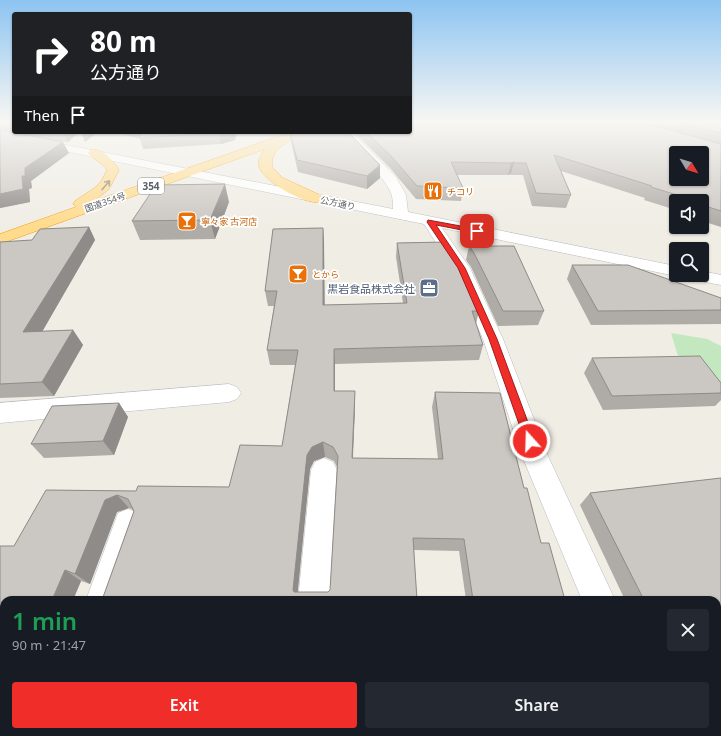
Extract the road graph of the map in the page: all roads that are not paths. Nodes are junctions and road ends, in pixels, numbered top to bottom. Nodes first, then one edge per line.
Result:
1 (101, 157) edge
2 (115, 157) edge
3 (232, 157) edge
4 (266, 157) edge
5 (368, 157) edge
6 (189, 173) junction
7 (317, 199) junction
8 (401, 216) junction
9 (430, 222) junction
10 (23, 231) junction
11 (0, 239) edge
12 (669, 270) edge
13 (709, 278) edge
14 (721, 280) edge
15 (229, 393) dead end
16 (0, 413) edge
17 (324, 470) dead end
18 (128, 523) edge
19 (103, 596) edge
20 (314, 596) edge
21 (597, 596) edge

10 -> 1 highway
2 - 6 street, 公方通り
3 - 6 highway, 国道354号 / 354
4 - 7 highway
5 - 8 street
6 - 7 street, 公方通り
6 - 10 highway, 国道354号 / 354
7 - 8 street, 公方通り
8 - 9 street, 公方通り
9 - 12 street, 公方通り
9 - 21 street
10 - 11 highway, 国道354号 / 354
13 - 14 street
15 - 16 street
17 - 20 street
18 - 19 street

